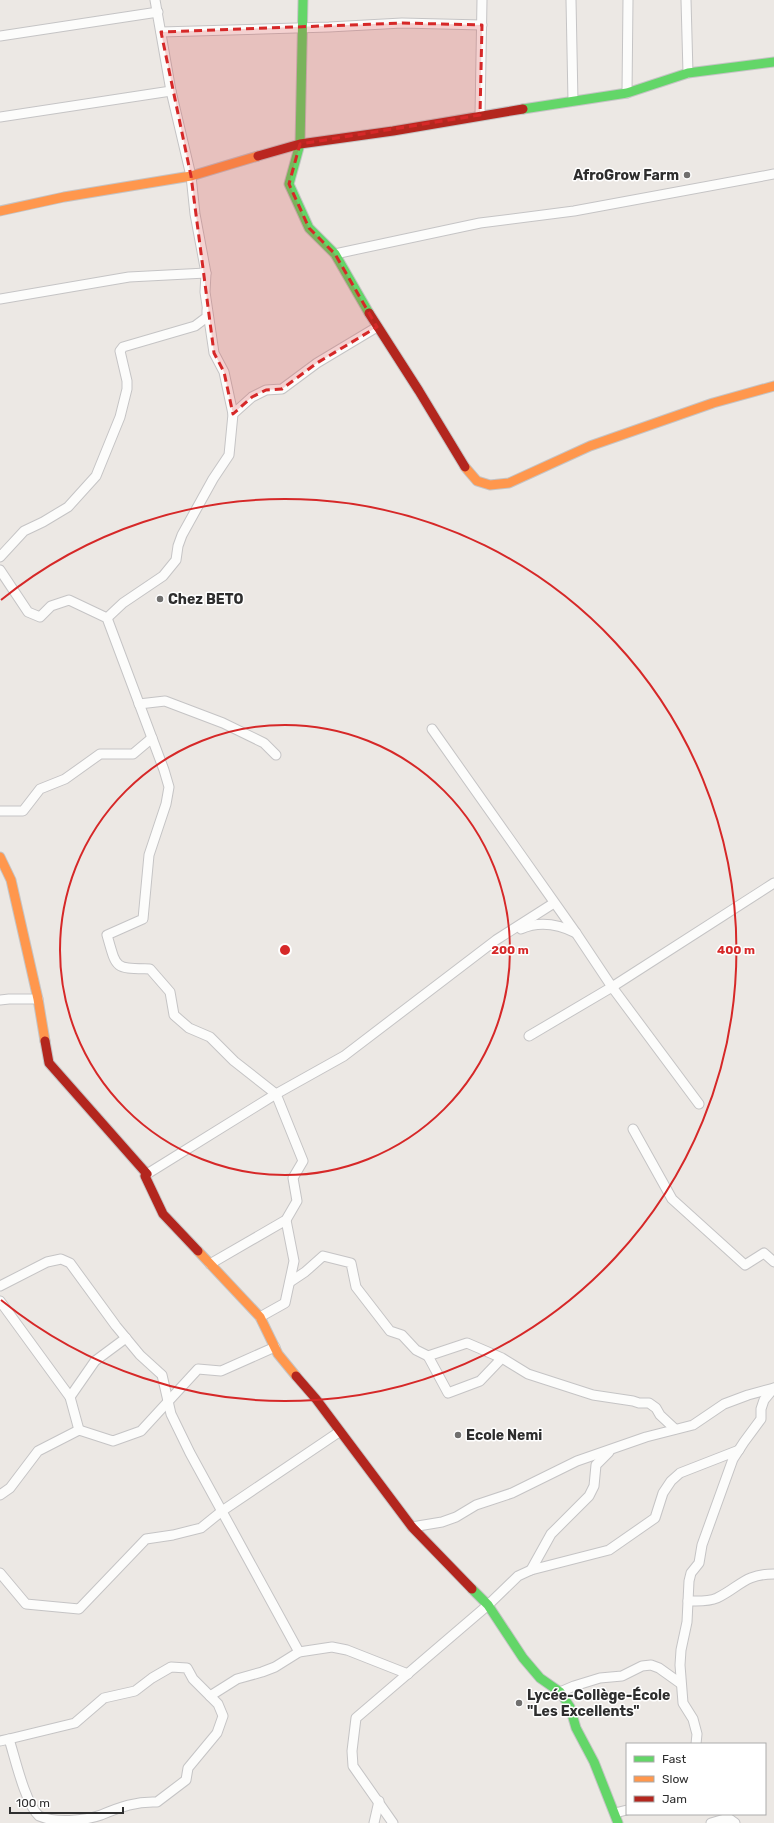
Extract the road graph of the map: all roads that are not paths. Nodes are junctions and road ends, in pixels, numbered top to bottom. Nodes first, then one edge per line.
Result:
1 (155, 0) edge
2 (303, 0) edge
3 (482, 0) edge
4 (571, 0) edge
5 (628, 0) edge
6 (686, 0) edge
7 (158, 12) junction
8 (482, 25) junction
9 (303, 28) junction
10 (161, 32) junction
11 (0, 36) edge
12 (774, 62) edge
13 (688, 73) junction
14 (171, 91) junction
15 (627, 93) junction
16 (573, 101) junction
17 (480, 115) junction
18 (0, 117) edge
19 (300, 144) junction
20 (774, 174) edge
21 (191, 176) junction
22 (0, 211) edge
23 (335, 254) junction
24 (206, 273) junction
25 (0, 299) edge
26 (208, 308) junction
27 (377, 327) junction
28 (774, 386) edge
29 (233, 414) junction
30 (0, 557) edge
31 (0, 570) edge
32 (107, 618) junction
33 (139, 704) junction
34 (432, 729) dead end
35 (152, 738) junction
36 (276, 755) dead end
37 (0, 811) edge
38 (0, 857) edge
39 (774, 882) edge
40 (554, 904) junction
41 (576, 933) junction
42 (496, 940) junction
43 (612, 987) junction
44 (38, 999) junction
45 (0, 1000) edge
46 (529, 1036) dead end
47 (276, 1094) junction
48 (699, 1104) dead end
49 (633, 1129) dead end
50 (147, 1174) junction
51 (286, 1220) junction
52 (774, 1262) edge
53 (210, 1264) junction
54 (290, 1282) junction
55 (0, 1286) edge
56 (0, 1301) edge
57 (260, 1317) junction
58 (126, 1338) junction
59 (275, 1347) junction
60 (428, 1356) junction
61 (502, 1358) junction
62 (774, 1388) edge
63 (70, 1397) junction
64 (168, 1400) junction
65 (675, 1429) junction
66 (80, 1430) junction
67 (339, 1432) junction
68 (612, 1450) junction
69 (739, 1450) junction
70 (0, 1495) edge
71 (222, 1512) junction
72 (412, 1527) junction
73 (531, 1570) junction
74 (0, 1572) edge
75 (774, 1574) edge
76 (688, 1601) junction
77 (488, 1605) junction
78 (299, 1652) junction
79 (408, 1674) junction
80 (680, 1683) junction
81 (560, 1692) junction
82 (210, 1696) junction
83 (4, 1740) edge
84 (696, 1743) edge
85 (379, 1801) junction
86 (33, 1810) junction
87 (626, 1810) edge
88 (615, 1813) junction
89 (722, 1815) edge
90 (732, 1821) edge
91 (38, 1823) edge
92 (374, 1823) edge
93 (394, 1823) edge
94 (618, 1823) edge
95 (710, 1823) edge

1 - 7 street
2 - 9 street
3 - 8 street
4 - 16 street
5 - 15 street
6 - 13 street
7 - 10 street
7 - 11 street
8 - 9 street
8 - 17 street
9 - 10 street
9 - 19 street
10 - 14 street
12 - 13 street
13 - 15 street
14 - 18 street
14 - 21 street
15 - 16 street
16 - 17 street
17 - 19 street
19 - 21 street
19 - 23 street
20 - 23 street
21 - 22 street
21 - 24 street
23 - 27 street
24 - 25 street
24 - 26 street
26 - 29 street
26 - 30 street
27 - 28 street
27 - 29 street
29 - 32 street
31 - 32 street
32 - 33 street
33 - 35 street
33 - 36 street
34 - 40 street
35 - 37 street
35 - 47 street
38 - 44 street
39 - 43 street
40 - 41 street
40 - 42 street
41 - 42 street
41 - 43 street
42 - 47 street
43 - 46 street
43 - 48 street
44 - 45 street
44 - 50 street
47 - 50 street
47 - 51 street
49 - 52 street
50 - 53 street
51 - 53 street
51 - 54 street
53 - 57 street
54 - 57 street
54 - 60 street
55 - 58 street
56 - 63 street
57 - 59 street
58 - 63 street
58 - 64 street
59 - 64 street
59 - 67 street
60 - 61 street
60 - 61 street
61 - 65 street
62 - 65 street
62 - 69 street
63 - 66 street
64 - 66 street
64 - 71 street
65 - 68 street
66 - 70 street
67 - 71 street
67 - 72 street
68 - 72 street
68 - 73 street
69 - 73 street
69 - 76 street
71 - 74 street
71 - 78 street
72 - 77 street
73 - 77 street
75 - 76 street
76 - 80 street
77 - 79 street
77 - 81 street
78 - 79 street
78 - 82 street
79 - 85 street
80 - 81 street
80 - 84 street
81 - 88 street
82 - 83 street
82 - 86 street
83 - 86 street
85 - 92 street
85 - 93 street
86 - 91 street
87 - 88 street
88 - 94 street
89 - 90 street
90 - 95 street

